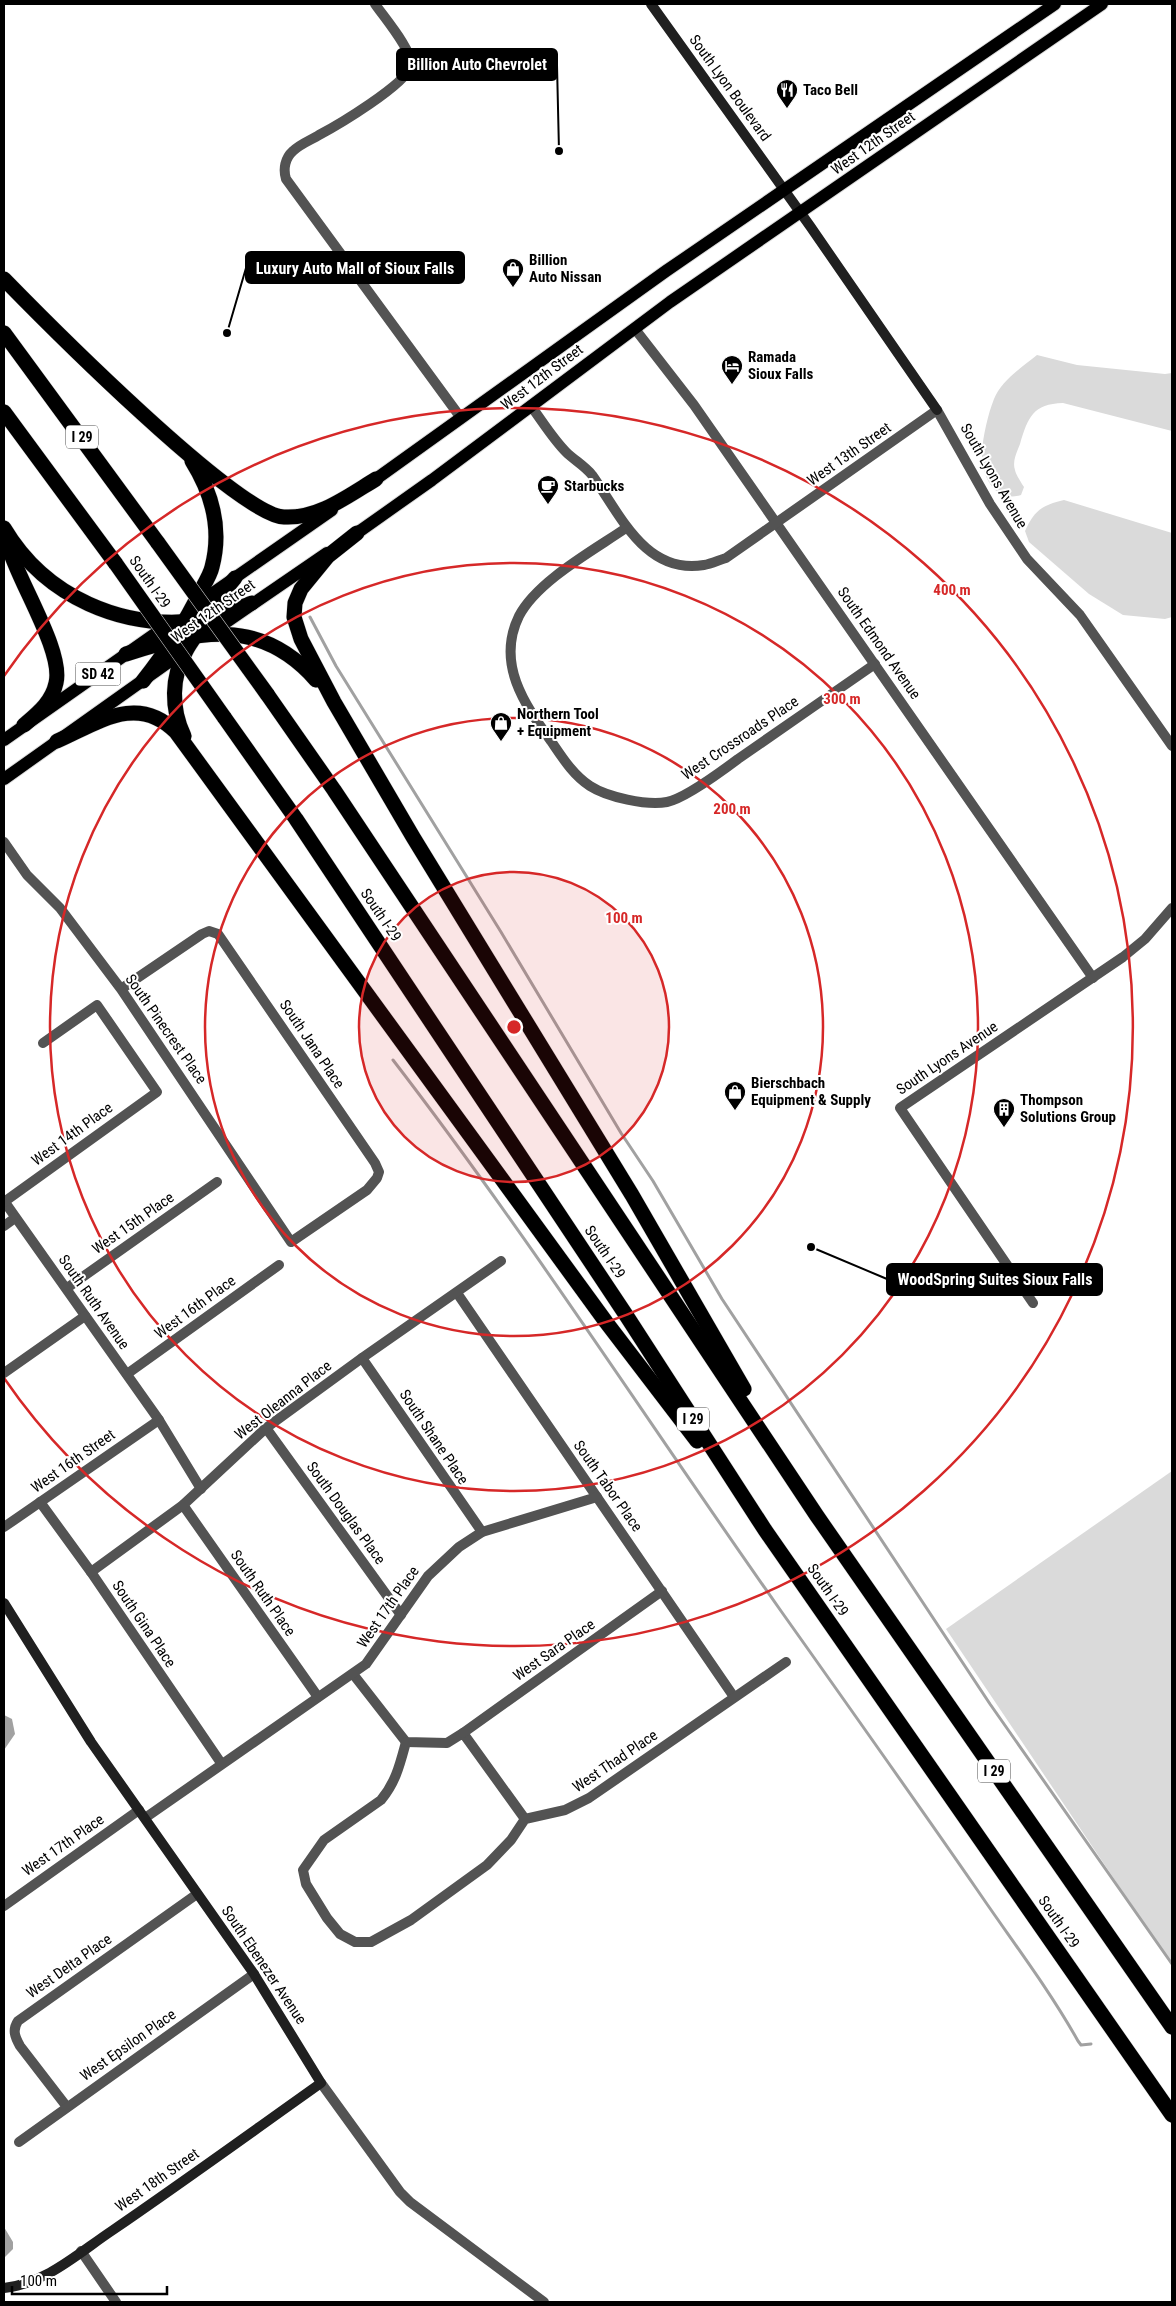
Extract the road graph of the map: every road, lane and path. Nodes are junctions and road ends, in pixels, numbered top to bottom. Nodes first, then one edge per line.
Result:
1 (374, 4) edge
2 (651, 4) edge
3 (1055, 4) edge
4 (1102, 4) edge
5 (785, 190) junction
6 (800, 212) junction
7 (4, 279) edge
8 (635, 328) junction
9 (4, 333) edge
10 (531, 406) junction
11 (937, 410) junction
12 (4, 412) edge
13 (461, 418) junction
14 (186, 451) junction
15 (376, 479) junction
16 (777, 523) junction
17 (4, 528) edge
18 (626, 528) junction
19 (357, 533) junction
20 (235, 578) junction
21 (252, 603) joint
22 (189, 614) junction
23 (170, 623) junction
24 (203, 630) junction
25 (174, 640) junction
26 (186, 650) junction
27 (126, 654) junction
28 (875, 664) junction
29 (143, 681) junction
30 (334, 702) junction
31 (24, 725) junction
32 (4, 740) edge
33 (57, 741) junction
34 (1172, 746) edge
35 (193, 755) junction
36 (4, 779) edge
37 (4, 842) edge
38 (1172, 908) edge
39 (1093, 978) junction
40 (121, 989) junction
41 (43, 1043) dead end
42 (217, 1182) dead end
43 (4, 1201) edge
44 (16, 1218) junction
45 (4, 1226) edge
46 (291, 1242) joint
47 (501, 1261) dead end
48 (280, 1265) dead end
49 (67, 1288) junction
50 (457, 1293) junction
51 (1033, 1303) dead end
52 (85, 1316) junction
53 (362, 1358) junction
54 (4, 1373) edge
55 (127, 1374) junction
56 (160, 1420) junction
57 (266, 1428) junction
58 (201, 1489) junction
59 (597, 1497) junction
60 (40, 1502) junction
61 (183, 1505) junction
62 (817, 1516) junction
63 (4, 1527) edge
64 (765, 1530) junction
65 (482, 1532) junction
66 (91, 1572) junction
67 (662, 1591) junction
68 (4, 1603) edge
69 (401, 1615) junction
70 (7, 1616) edge
71 (786, 1662) dead end
72 (354, 1674) junction
73 (318, 1697) junction
74 (734, 1697) junction
75 (463, 1733) junction
76 (406, 1742) junction
77 (221, 1763) junction
78 (142, 1814) junction
79 (525, 1819) junction
80 (197, 1894) junction
81 (4, 1906) edge
82 (254, 1974) junction
83 (1172, 2027) edge
84 (321, 2083) junction
85 (67, 2107) junction
86 (1172, 2115) edge
87 (19, 2142) dead end
88 (81, 2251) junction
89 (4, 2288) edge
90 (116, 2302) edge
91 (544, 2302) edge

1 - 13 street
2 - 5 street, South Lyon Boulevard
3 - 5 main road, West 12th Street
4 - 6 main road, West 12th Street
5 - 6 street, South Lyon Boulevard
5 - 13 main road, West 12th Street
6 - 8 main road, West 12th Street
6 - 11 street, South Lyons Avenue
7 - 14 highway
8 - 10 main road, West 12th Street
8 - 16 street, South Edmond Avenue
9 - 62 highway, South I-29 / I 29, bridge
10 - 18 street, West 13th Street
10 - 19 main road, West 12th Street
11 - 16 street, West 13th Street
11 - 34 street, South Lyons Avenue
12 - 64 highway, South I-29 / I 29, bridge
13 - 15 main road, West 12th Street
14 - 15 highway
14 - 22 highway
15 - 20 main road, West 12th Street
16 - 18 street, West 13th Street
16 - 28 street, South Edmond Avenue
17 - 23 highway
17 - 31 highway
18 - 28 street, West Crossroads Place
19 - 21 main road, West 12th Street
19 - 30 highway
20 - 22 main road, West 12th Street
20 - 24 highway
21 - 24 highway
22 - 23 highway
22 - 24 highway
22 - 25 highway
23 - 27 main road, West 12th Street / SD 42
24 - 25 highway
24 - 26 highway
24 - 30 highway
25 - 27 highway
25 - 29 highway
26 - 29 main road, West 12th Street / SD 42
26 - 35 highway
27 - 31 main road, West 12th Street / SD 42
28 - 39 street, South Edmond Avenue
29 - 33 main road, West 12th Street / SD 42
30 - 62 highway
31 - 32 main road, West 12th Street / SD 42
33 - 35 highway
33 - 36 main road, West 12th Street / SD 42
35 - 64 highway
37 - 40 street, South Pinecrest Place
38 - 39 street, South Lyons Avenue
39 - 51 street, South Lyons Avenue
40 - 46 street, South Pinecrest Place
40 - 46 street, South Jana Place
41 - 43 street, West 14th Place
42 - 49 street, West 15th Place
43 - 44 street, South Ruth Avenue
44 - 45 street
44 - 49 street, South Ruth Avenue
47 - 50 street, West Oleanna Place
48 - 55 street, West 16th Place
49 - 52 street, South Ruth Avenue
50 - 53 street, West Oleanna Place
50 - 59 street, South Tabor Place
52 - 54 street
52 - 55 street, South Ruth Avenue
53 - 57 street, West Oleanna Place
53 - 65 street, South Shane Place
55 - 56 street, South Ruth Avenue
56 - 58 street
56 - 60 street, West 16th Street
57 - 58 street, West Oleanna Place
57 - 69 street, South Douglas Place
58 - 61 street, West Oleanna Place
59 - 65 street, West 17th Place
59 - 67 street, South Tabor Place
60 - 63 street, West 16th Street
60 - 66 street, South Gina Place
61 - 66 street, West Oleanna Place
61 - 73 street, South Ruth Place
62 - 83 highway, South I-29 / I 29
64 - 86 highway, South I-29 / I 29
65 - 69 street, West 17th Place
66 - 77 street, South Gina Place
67 - 74 street, South Tabor Place
67 - 75 street, West Sara Place
68 - 70 street, South Ebenezer Avenue
69 - 72 street, West 17th Place
70 - 78 street, South Ebenezer Avenue
71 - 74 street, West Thad Place
72 - 73 street, West 17th Place
72 - 76 street
73 - 77 street, West 17th Place
74 - 79 street, West Thad Place
75 - 76 street
75 - 79 street
76 - 79 street
77 - 78 street, West 17th Place
78 - 80 street, South Ebenezer Avenue
78 - 81 street, West 17th Place
80 - 82 street, South Ebenezer Avenue
80 - 85 street, West Delta Place
82 - 84 street, South Ebenezer Avenue
82 - 85 street, West Epsilon Place
84 - 88 street, West 18th Street
84 - 91 street, South Ebenezer Avenue
85 - 87 street, West Epsilon Place
88 - 89 street, West 18th Street
88 - 90 street

